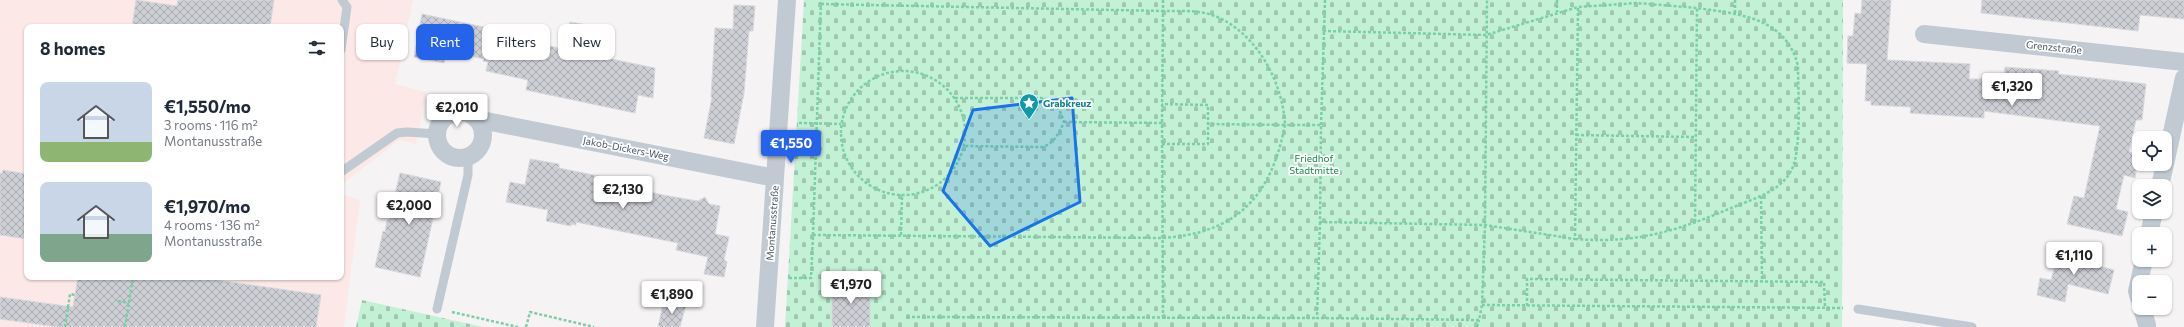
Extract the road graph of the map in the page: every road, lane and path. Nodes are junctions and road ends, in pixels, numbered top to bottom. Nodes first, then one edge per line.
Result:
1 (342, 0) edge
2 (786, 0) edge
3 (821, 0) edge
4 (1163, 0) edge
5 (1325, 0) edge
6 (1487, 0) edge
7 (1558, 0) edge
8 (1735, 0) edge
9 (821, 4) junction
10 (1578, 7) junction
11 (1697, 8) junction
12 (1163, 11) junction
13 (1558, 12) junction
14 (1735, 13) junction
15 (344, 28) edge
16 (1324, 31) junction
17 (1924, 34) dead end
18 (1486, 35) junction
19 (2184, 62) edge
20 (2184, 78) edge
21 (955, 98) junction
22 (1162, 104) junction
23 (476, 119) junction
24 (1064, 122) junction
25 (818, 123) junction
26 (1162, 123) junction
27 (841, 124) junction
28 (1208, 124) junction
29 (1285, 125) junction
30 (1321, 125) junction
31 (2172, 132) edge
32 (437, 134) junction
33 (1576, 135) junction
34 (1696, 137) junction
35 (1162, 144) junction
36 (964, 146) junction
37 (468, 156) junction
38 (344, 170) edge
39 (775, 178) junction
40 (902, 196) junction
41 (1761, 196) junction
42 (1320, 222) junction
43 (1695, 223) junction
44 (1485, 224) junction
45 (814, 235) junction
46 (901, 235) junction
47 (1163, 238) junction
48 (1575, 239) junction
49 (768, 277) junction
50 (133, 280) edge
51 (1762, 281) junction
52 (75, 295) dead end
53 (118, 301) dead end
54 (129, 303) junction
55 (1482, 305) junction
56 (1527, 306) junction
57 (437, 309) joint
58 (1858, 309) dead end
59 (2144, 315) edge
60 (906, 317) dead end
61 (1163, 317) junction
62 (1317, 318) junction
63 (1479, 320) junction
64 (2147, 326) edge
65 (66, 327) edge
66 (125, 327) edge
67 (518, 327) edge
68 (526, 327) edge
69 (594, 327) edge
70 (765, 327) edge
71 (1477, 327) edge
72 (1972, 327) edge

1 - 15 lane
2 - 39 street, Montanusstraße
3 - 9 path
4 - 12 path
5 - 16 path
6 - 18 path
7 - 13 path
8 - 14 path
9 - 12 path
9 - 25 path
10 - 11 path
10 - 13 path
10 - 33 path
11 - 14 path
11 - 34 path
12 - 22 path
12 - 29 path
13 - 18 path
14 - 41 path
16 - 18 path
16 - 30 path
17 - 19 street, Grenzstraße
18 - 44 path
20 - 31 street
21 - 24 path
21 - 27 path
21 - 36 path
22 - 26 path
22 - 28 path
23 - 32 street, Jakob-Dickers-Weg
23 - 37 street
23 - 39 street, Jakob-Dickers-Weg
24 - 26 path
24 - 36 path
25 - 27 path
25 - 45 path
26 - 35 path
27 - 40 path
28 - 29 path
28 - 35 path
29 - 30 path
29 - 47 path
30 - 42 path
32 - 37 street
32 - 38 lane
33 - 34 path
33 - 48 path
34 - 43 path
35 - 47 path
36 - 40 path
37 - 57 lane
39 - 49 street, Montanusstraße
40 - 46 path
41 - 43 path
41 - 51 path
42 - 44 path
42 - 62 path
43 - 48 path
44 - 48 path
44 - 55 path
45 - 46 path
45 - 49 path
46 - 47 path
47 - 61 path
49 - 70 street, Montanusstraße
50 - 54 path
51 - 56 path
51 - 56 path
52 - 65 path
53 - 54 path
54 - 66 path
55 - 56 path
55 - 63 path
57 - 67 path
58 - 72 lane
59 - 64 street
60 - 61 path
61 - 62 path
62 - 63 path
63 - 71 path
68 - 69 path

